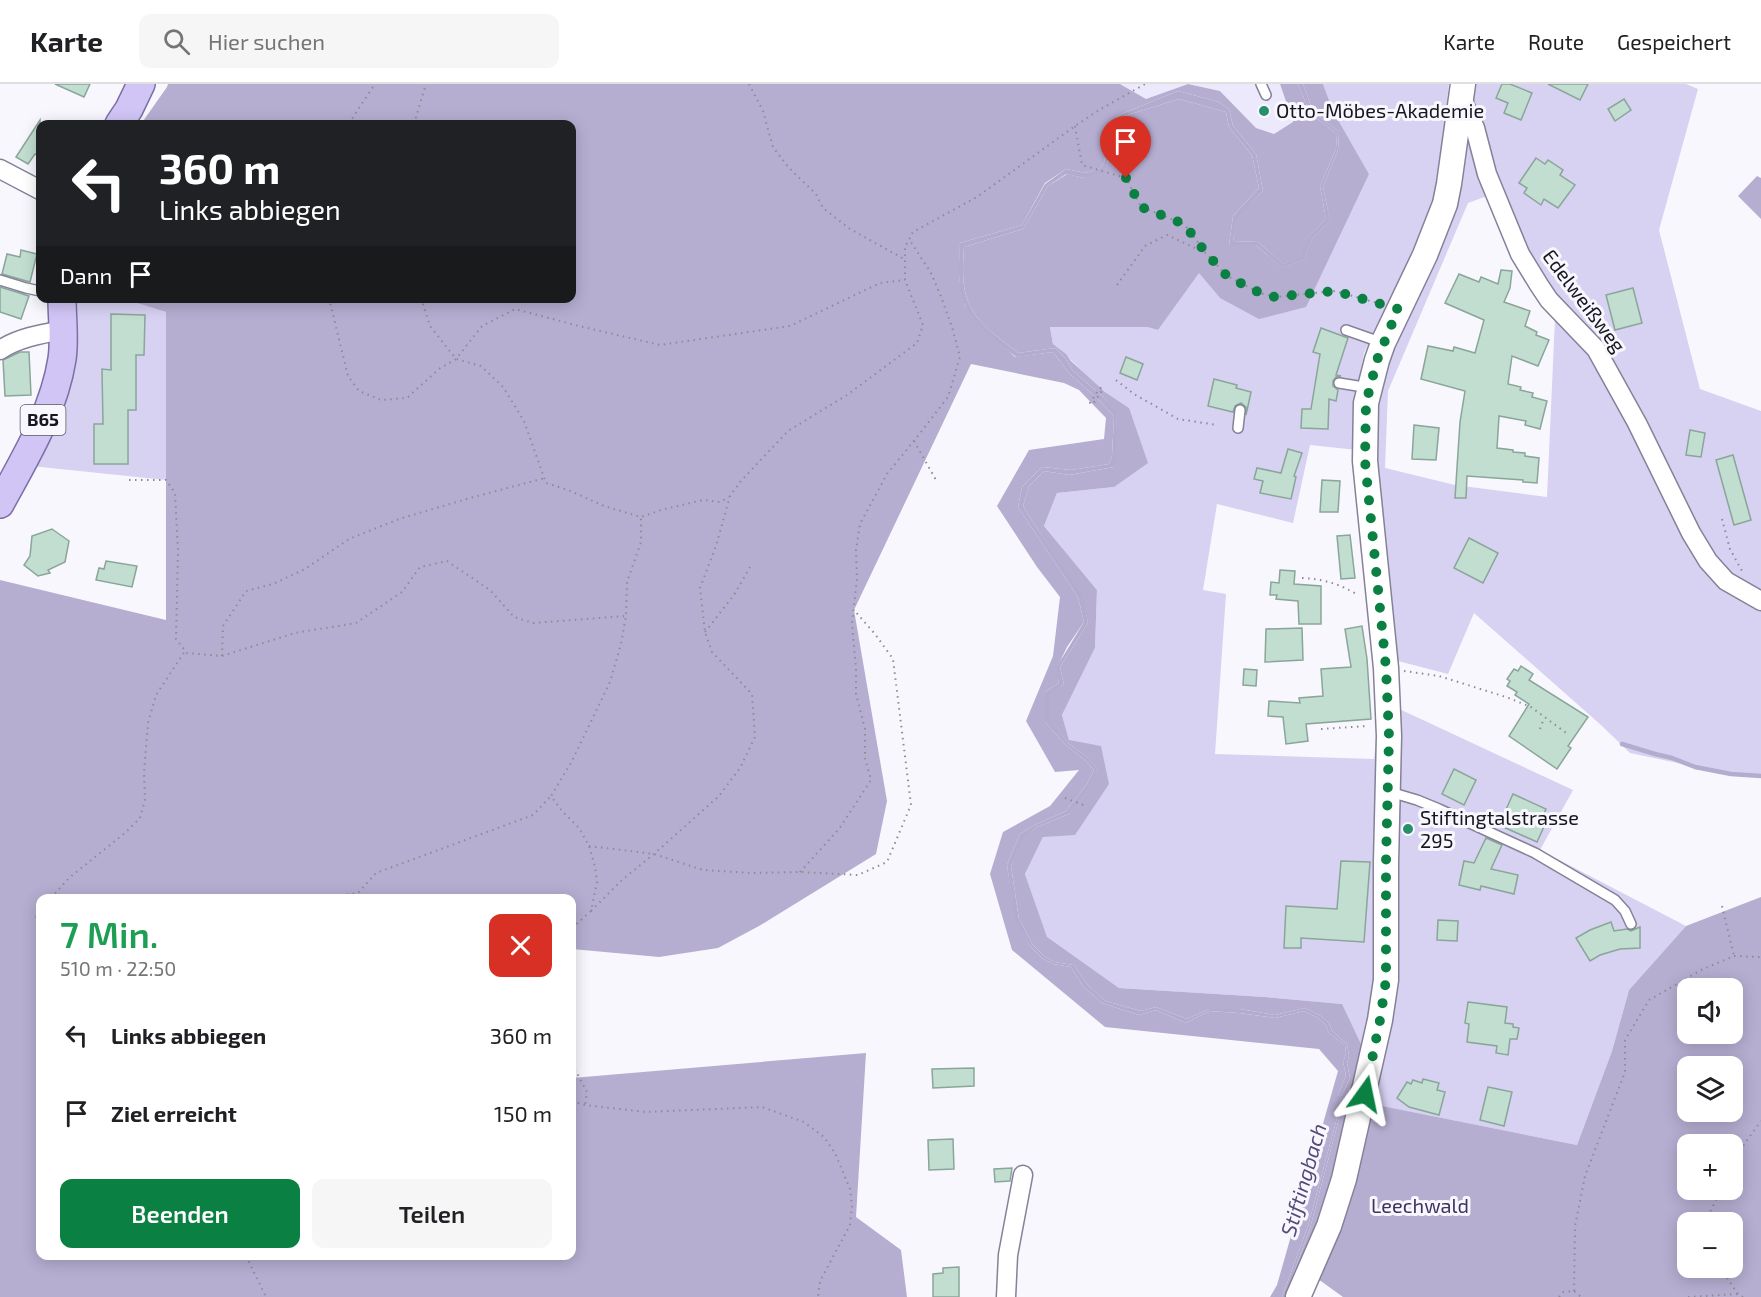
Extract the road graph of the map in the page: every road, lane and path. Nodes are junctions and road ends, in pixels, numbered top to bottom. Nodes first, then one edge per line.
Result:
1 (141, 84) edge
2 (375, 84) edge
3 (426, 84) edge
4 (749, 84) edge
5 (1145, 84) edge
6 (1261, 84) edge
7 (1462, 90) edge
8 (1266, 94) dead end
9 (122, 120) edge
10 (352, 120) edge
11 (415, 120) edge
12 (1075, 126) junction
13 (0, 169) edge
14 (36, 188) edge
15 (909, 239) junction
16 (1206, 253) junction
17 (905, 259) junction
18 (0, 280) edge
19 (905, 280) junction
20 (1117, 285) dead end
21 (36, 290) edge
22 (62, 303) edge
23 (330, 303) edge
24 (423, 303) edge
25 (1398, 309) junction
26 (63, 330) junction
27 (1346, 330) dead end
28 (1383, 343) junction
29 (0, 350) edge
30 (456, 359) junction
31 (1116, 380) dead end
32 (1339, 383) dead end
33 (1370, 388) junction
34 (1103, 389) joint
35 (1240, 410) dead end
36 (1218, 425) dead end
37 (1238, 428) dead end
38 (914, 441) junction
39 (545, 478) junction
40 (129, 480) dead end
41 (936, 480) dead end
42 (730, 496) junction
43 (0, 504) edge
44 (641, 517) junction
45 (1722, 519) dead end
46 (750, 567) dead end
47 (1302, 578) dead end
48 (1756, 599) edge
49 (1379, 606) junction
50 (854, 610) dead end
51 (626, 616) junction
52 (705, 632) junction
53 (185, 651) junction
54 (222, 656) junction
55 (1386, 668) junction
56 (1544, 718) junction
57 (1389, 726) junction
58 (1322, 729) dead end
59 (1540, 729) dead end
60 (1569, 735) dead end
61 (1387, 792) junction
62 (551, 796) junction
63 (1065, 798) dead end
64 (1086, 806) dead end
65 (589, 846) junction
66 (654, 854) junction
67 (800, 872) junction
68 (55, 894) edge
69 (350, 894) edge
70 (1722, 906) dead end
71 (591, 912) junction
72 (1630, 924) dead end
73 (576, 925) edge
74 (1734, 956) junction
75 (1761, 957) edge
76 (576, 1071) edge
77 (576, 1102) edge
78 (585, 1105) junction
79 (1761, 1121) edge
80 (1743, 1147) edge
81 (1023, 1175) dead end
82 (248, 1260) edge
83 (1727, 1278) edge
84 (1574, 1291) junction
85 (1738, 1294) junction
86 (266, 1297) edge
87 (818, 1297) edge
88 (1006, 1297) edge
89 (1298, 1297) edge
90 (1559, 1297) edge
91 (1581, 1297) edge
92 (1688, 1297) edge
93 (1743, 1297) edge

1 - 9 main road
2 - 10 path
3 - 11 path
4 - 17 path
5 - 12 path
6 - 8 lane
7 - 25 street
7 - 48 street, Edelweißweg
12 - 15 path
12 - 16 path
13 - 14 street
15 - 17 path
15 - 38 path
16 - 20 path
16 - 25 path
17 - 19 path
18 - 21 lane
19 - 30 path
19 - 42 path
22 - 26 main road, B65
23 - 30 path
24 - 30 path
25 - 28 street
26 - 29 street
26 - 43 main road, B65
27 - 28 lane
28 - 33 street
30 - 39 path
31 - 36 path
32 - 33 lane
33 - 49 street
34 - 34 path
35 - 37 lane
38 - 41 path
38 - 67 path
39 - 44 path
39 - 54 path
40 - 53 path
42 - 44 path
42 - 52 path
44 - 51 path
45 - 48 path
46 - 52 path
47 - 49 path
49 - 55 street
50 - 67 path
51 - 54 path
51 - 62 path
52 - 66 path
53 - 54 path
53 - 68 path
55 - 56 path
55 - 57 street
56 - 59 path
56 - 60 path
57 - 58 path
57 - 61 street
61 - 72 lane
61 - 89 street
62 - 65 path
62 - 69 path
63 - 64 path
65 - 66 path
65 - 71 path
66 - 67 path
66 - 71 path
70 - 74 path
71 - 73 path
74 - 75 path
74 - 84 path
76 - 78 path
77 - 78 path
78 - 87 path
79 - 80 path
81 - 88 street
82 - 86 path
83 - 85 path
84 - 90 path
84 - 91 path
85 - 92 path
85 - 93 path

